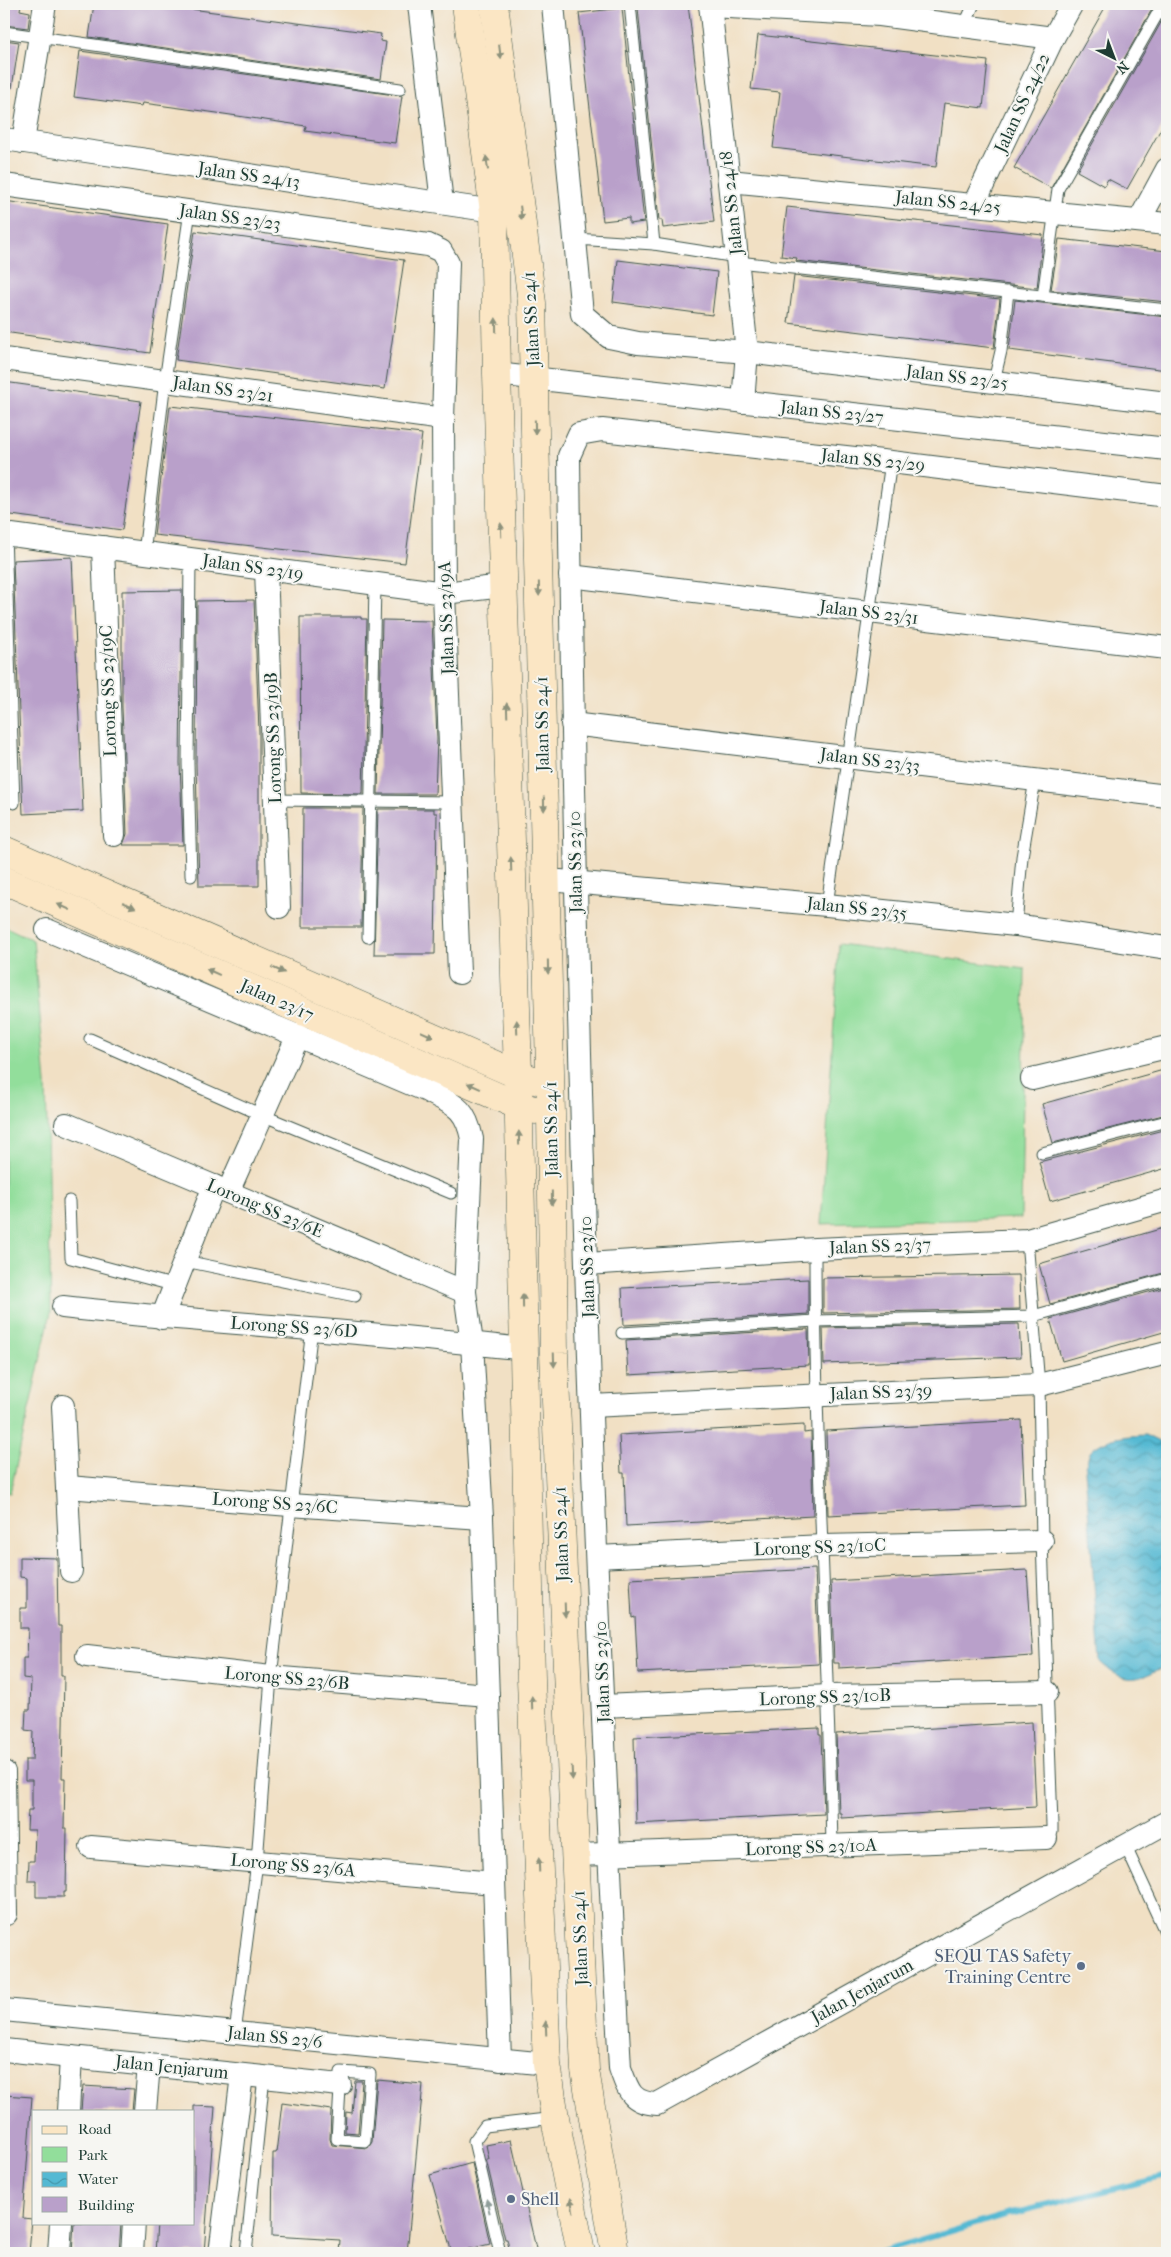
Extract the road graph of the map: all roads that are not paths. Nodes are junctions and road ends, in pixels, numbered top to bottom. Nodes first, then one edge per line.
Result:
1 (45, 4) edge
2 (466, 4) edge
3 (494, 4) edge
4 (554, 4) edge
5 (630, 4) edge
6 (974, 4) edge
7 (1072, 4) edge
8 (1163, 4) edge
9 (414, 5) edge
10 (710, 5) edge
11 (882, 9) edge
12 (964, 26) junction
13 (4, 32) edge
14 (40, 37) junction
15 (1052, 38) junction
16 (400, 89) dead end
17 (13, 141) edge
18 (1167, 169) edge
19 (729, 181) junction
20 (4, 185) edge
21 (442, 203) junction
22 (974, 204) junction
23 (494, 211) junction
24 (190, 212) junction
25 (1056, 212) junction
26 (1139, 221) junction
27 (1167, 224) edge
28 (575, 239) junction
29 (654, 244) junction
30 (738, 260) junction
31 (448, 263) joint
32 (1008, 292) junction
33 (1043, 296) junction
34 (1167, 310) edge
35 (747, 352) junction
36 (4, 359) edge
37 (497, 374) junction
38 (534, 378) junction
39 (165, 381) junction
40 (994, 381) junction
41 (743, 402) junction
42 (1167, 403) edge
43 (443, 419) junction
44 (579, 434) joint
45 (1167, 449) edge
46 (891, 462) junction
47 (1167, 496) edge
48 (4, 534) edge
49 (103, 547) junction
50 (144, 553) junction
51 (190, 559) junction
52 (266, 570) junction
53 (570, 576) junction
54 (376, 584) junction
55 (503, 586) junction
56 (444, 593) junction
57 (870, 612) junction
58 (1167, 648) edge
59 (572, 724) junction
60 (848, 758) junction
61 (1035, 780) junction
62 (1167, 796) edge
63 (275, 800) junction
64 (370, 801) junction
65 (14, 802) dead end
66 (452, 802) junction
67 (114, 835) dead end
68 (4, 850) edge
69 (191, 876) dead end
70 (546, 879) junction
71 (4, 880) edge
72 (574, 883) junction
73 (827, 904) junction
74 (279, 907) dead end
75 (1016, 925) junction
76 (47, 930) dead end
77 (368, 936) dead end
78 (1167, 948) edge
79 (459, 972) dead end
80 (298, 1035) junction
81 (90, 1040) dead end
82 (1167, 1047) edge
83 (518, 1075) junction
84 (1032, 1080) dead end
85 (550, 1085) junction
86 (519, 1106) junction
87 (551, 1114) junction
88 (262, 1115) junction
89 (1167, 1121) edge
90 (66, 1124) dead end
91 (1042, 1153) dead end
92 (221, 1189) junction
93 (451, 1193) dead end
94 (1167, 1200) edge
95 (69, 1201) dead end
96 (1027, 1240) junction
97 (815, 1249) junction
98 (186, 1261) junction
99 (587, 1264) junction
100 (1167, 1280) edge
101 (176, 1286) junction
102 (465, 1292) junction
103 (355, 1296) dead end
104 (63, 1307) dead end
105 (1033, 1316) junction
106 (162, 1318) junction
107 (815, 1321) junction
108 (312, 1328) junction
109 (622, 1333) dead end
110 (472, 1343) junction
111 (524, 1349) junction
112 (1167, 1353) edge
113 (1039, 1385) junction
114 (818, 1394) junction
115 (63, 1406) dead end
116 (591, 1406) junction
117 (68, 1487) junction
118 (290, 1505) junction
119 (482, 1518) junction
120 (1042, 1541) junction
121 (823, 1546) junction
122 (598, 1557) junction
123 (72, 1571) dead end
124 (87, 1656) dead end
125 (272, 1677) junction
126 (1047, 1692) junction
127 (488, 1695) junction
128 (829, 1696) junction
129 (603, 1706) junction
130 (4, 1772) edge
131 (1167, 1822) edge
132 (1046, 1838) joint
133 (1125, 1845) junction
134 (91, 1847) dead end
135 (832, 1847) junction
136 (608, 1854) junction
137 (577, 1856) junction
138 (257, 1862) junction
139 (494, 1883) junction
140 (4, 1914) edge
141 (1167, 1936) edge
142 (4, 2010) edge
143 (235, 2033) junction
144 (4, 2050) edge
145 (71, 2057) junction
146 (500, 2060) junction
147 (547, 2064) junction
148 (149, 2065) junction
149 (253, 2076) junction
150 (340, 2085) junction
151 (634, 2099) joint
152 (68, 2110) edge
153 (145, 2110) edge
154 (555, 2118) junction
155 (61, 2224) edge
156 (134, 2224) edge
157 (59, 2253) edge
158 (132, 2253) edge
159 (220, 2253) edge
160 (246, 2253) edge
161 (500, 2253) edge
162 (581, 2253) edge
163 (615, 2253) edge

1 - 14 street
23 -> 2 main road, Jalan SS 24/1
3 -> 38 main road, Jalan SS 24/1
4 - 28 street
5 - 29 lane
6 - 12 lane
7 - 15 street, Jalan SS 24/22
8 - 25 lane
9 - 21 street
10 - 11 street
10 - 19 street, Jalan SS 24/18
11 - 12 street
12 - 15 street
13 - 14 lane
14 - 16 lane
14 - 17 street
15 - 22 street, Jalan SS 24/22
17 - 21 street, Jalan SS 24/13
18 - 26 street
19 - 22 street, Jalan SS 24/25
19 - 30 street, Jalan SS 24/18
20 - 24 street, Jalan SS 23/23
21 - 23 street, Jalan SS 24/13
22 - 25 street, Jalan SS 24/25
37 -> 23 main road, Jalan SS 24/1
24 - 31 street, Jalan SS 23/23
24 - 39 lane
25 - 26 street, Jalan SS 24/25
25 - 33 lane
26 - 27 street, Jalan SS 24/25
28 - 29 lane
28 - 35 street
29 - 30 lane
30 - 32 lane
30 - 35 street, Jalan SS 24/18
31 - 43 street, Jalan SS 23/19A
32 - 33 lane
32 - 40 lane
33 - 34 lane
35 - 40 street, Jalan SS 23/25
35 - 41 street, Jalan SS 24/18
36 - 39 street, Jalan SS 23/21
37 - 38 street, Jalan SS 23/27
55 -> 37 main road, Jalan SS 24/1
38 - 41 street, Jalan SS 23/27
38 -> 70 main road, Jalan SS 24/1
39 - 43 street, Jalan SS 23/21
39 - 50 lane
40 - 42 street, Jalan SS 23/25
41 - 45 street, Jalan SS 23/27
43 - 56 street, Jalan SS 23/19A
44 - 46 street, Jalan SS 23/29
44 - 53 street, Jalan SS 23/10
46 - 47 street, Jalan SS 23/29
46 - 57 lane
48 - 49 street, Jalan SS 23/19
48 - 65 lane
49 - 50 street, Jalan SS 23/19
49 - 67 street, Lorong SS 23/19C
50 - 51 street, Jalan SS 23/19
51 - 52 street, Jalan SS 23/19
51 - 69 lane
52 - 54 street, Jalan SS 23/19
52 - 63 street, Lorong SS 23/19B
53 - 57 street, Jalan SS 23/31
53 - 59 street, Jalan SS 23/10
54 - 56 street, Jalan SS 23/19
54 - 64 lane
55 - 56 street, Jalan SS 23/19
83 -> 55 main road, Jalan SS 24/1
56 - 66 street, Jalan SS 23/19A
57 - 58 street, Jalan SS 23/31
57 - 60 lane
59 - 60 street, Jalan SS 23/33
59 - 72 street, Jalan SS 23/10
60 - 61 street, Jalan SS 23/33
60 - 73 lane
61 - 62 street, Jalan SS 23/33
61 - 75 lane
63 - 64 lane
63 - 74 street, Lorong SS 23/19B
64 - 66 lane
64 - 77 lane
66 - 79 street, Jalan SS 23/19A
68 -> 83 main road, Jalan 23/17
70 - 72 street, Jalan SS 23/35
70 -> 85 main road, Jalan SS 24/1
86 -> 71 main road, Jalan 23/17
72 - 73 street, Jalan SS 23/35
72 - 99 street, Jalan SS 23/10
73 - 75 street, Jalan SS 23/35
75 - 78 street, Jalan SS 23/35
76 - 80 street
80 - 88 street
80 - 102 street
81 - 88 lane
82 - 84 street
83 - 85 main road, Jalan 23/17
83 - 86 main road, Jalan SS 24/1
85 - 87 main road, Jalan SS 24/1
86 - 87 main road, Jalan 23/17
111 -> 86 main road, Jalan SS 24/1
87 -> 137 main road, Jalan SS 24/1
88 - 92 street
88 - 93 lane
89 - 91 lane
90 - 92 street, Lorong SS 23/6E
92 - 98 street
92 - 102 street, Lorong SS 23/6E
94 - 96 street, Jalan SS 23/37
95 - 101 lane
96 - 97 street, Jalan SS 23/37
96 - 105 lane
97 - 99 street, Jalan SS 23/37
97 - 107 lane
98 - 101 street
98 - 103 lane
99 - 116 street, Jalan SS 23/10
100 - 105 lane
101 - 106 street
102 - 110 street
104 - 106 street, Lorong SS 23/6D
105 - 107 lane
105 - 113 lane
106 - 108 street, Lorong SS 23/6D
107 - 109 lane
107 - 114 lane
108 - 110 street, Lorong SS 23/6D
108 - 118 lane
110 - 111 street, Lorong SS 23/6D
110 - 119 street
147 -> 111 main road, Jalan SS 24/1
112 - 113 street, Jalan SS 23/39
113 - 114 street, Jalan SS 23/39
113 - 120 lane
114 - 116 street, Jalan SS 23/39
114 - 121 lane
115 - 117 street
116 - 122 street, Jalan SS 23/10
117 - 118 street, Lorong SS 23/6C
117 - 123 street
118 - 119 street, Lorong SS 23/6C
118 - 125 lane
119 - 127 street
120 - 121 street, Lorong SS 23/10C
120 - 126 lane
121 - 122 street, Lorong SS 23/10C
121 - 128 lane
122 - 129 street, Jalan SS 23/10
124 - 125 street, Lorong SS 23/6B
125 - 127 street, Lorong SS 23/6B
125 - 138 lane
126 - 128 street, Lorong SS 23/10B
126 - 132 lane
127 - 139 street
128 - 129 street, Lorong SS 23/10B
128 - 135 lane
129 - 136 street, Jalan SS 23/10
130 - 140 street
131 - 133 street, Jalan Jenjarum
132 - 135 street, Lorong SS 23/10A
133 - 141 lane
133 - 151 street, Jalan Jenjarum
134 - 138 street, Lorong SS 23/6A
135 - 136 street, Lorong SS 23/10A
136 - 137 street, Lorong SS 23/10A
136 - 151 street, Jalan SS 23/10
137 - 163 main road, Jalan SS 24/1
138 - 139 street, Lorong SS 23/6A
138 - 143 lane
139 - 146 street
142 - 143 street, Jalan SS 23/6
143 - 146 street, Jalan SS 23/6
144 - 145 street, Jalan Jenjarum
145 - 148 street, Jalan Jenjarum
145 - 152 street
146 - 147 street, Jalan SS 23/6
147 - 154 main road, Jalan SS 24/1
148 - 149 street, Jalan Jenjarum
148 - 153 street
149 - 150 street, Jalan Jenjarum
149 - 159 street
149 - 160 lane
150 - 150 lane
161 -> 154 lane
162 -> 154 main road, Jalan SS 24/1
155 - 157 street
156 - 158 street

